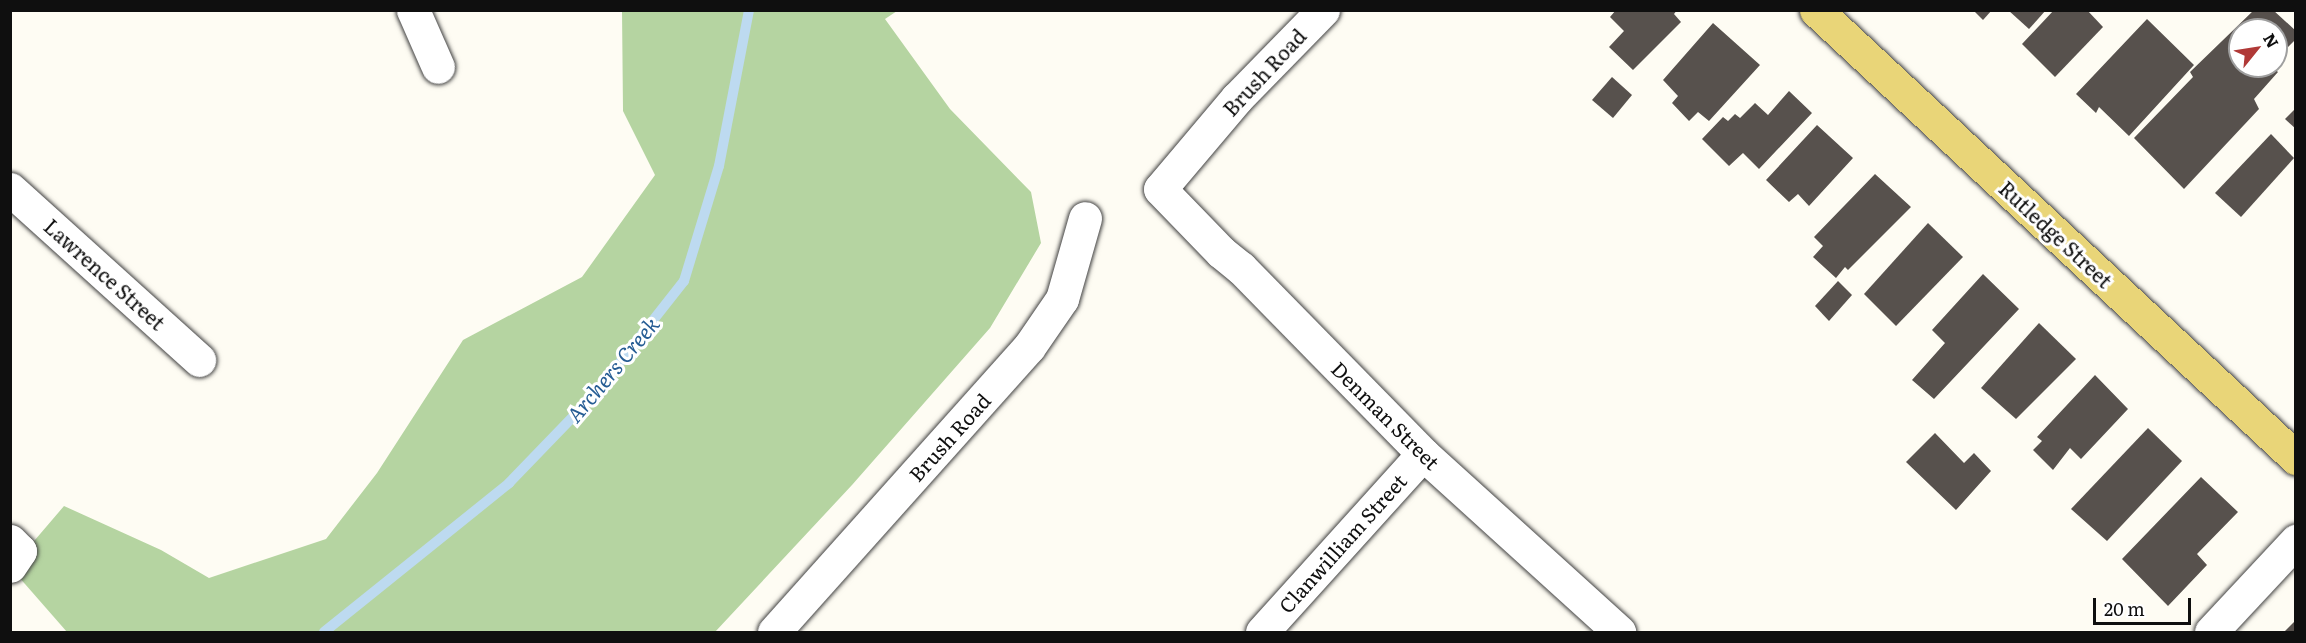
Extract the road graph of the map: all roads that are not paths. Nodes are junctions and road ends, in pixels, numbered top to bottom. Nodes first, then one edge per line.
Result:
1 (413, 10) edge
2 (1323, 10) edge
3 (1816, 10) edge
4 (438, 67) dead end
5 (10, 189) edge
6 (1160, 189) joint
7 (1085, 218) dead end
8 (199, 360) dead end
9 (1423, 454) junction
10 (2295, 459) edge
11 (2295, 541) edge
12 (774, 633) edge
13 (1262, 633) edge
14 (1619, 633) edge
15 (2211, 633) edge

1 - 4 street
2 - 6 street, Brush Road
3 - 10 main road, Rutledge Street
5 - 8 street, Lawrence Street
6 - 9 street, Denman Street
7 - 12 street, Brush Road
9 - 13 street, Clanwilliam Street
9 - 14 street, Denman Street
11 - 15 street

